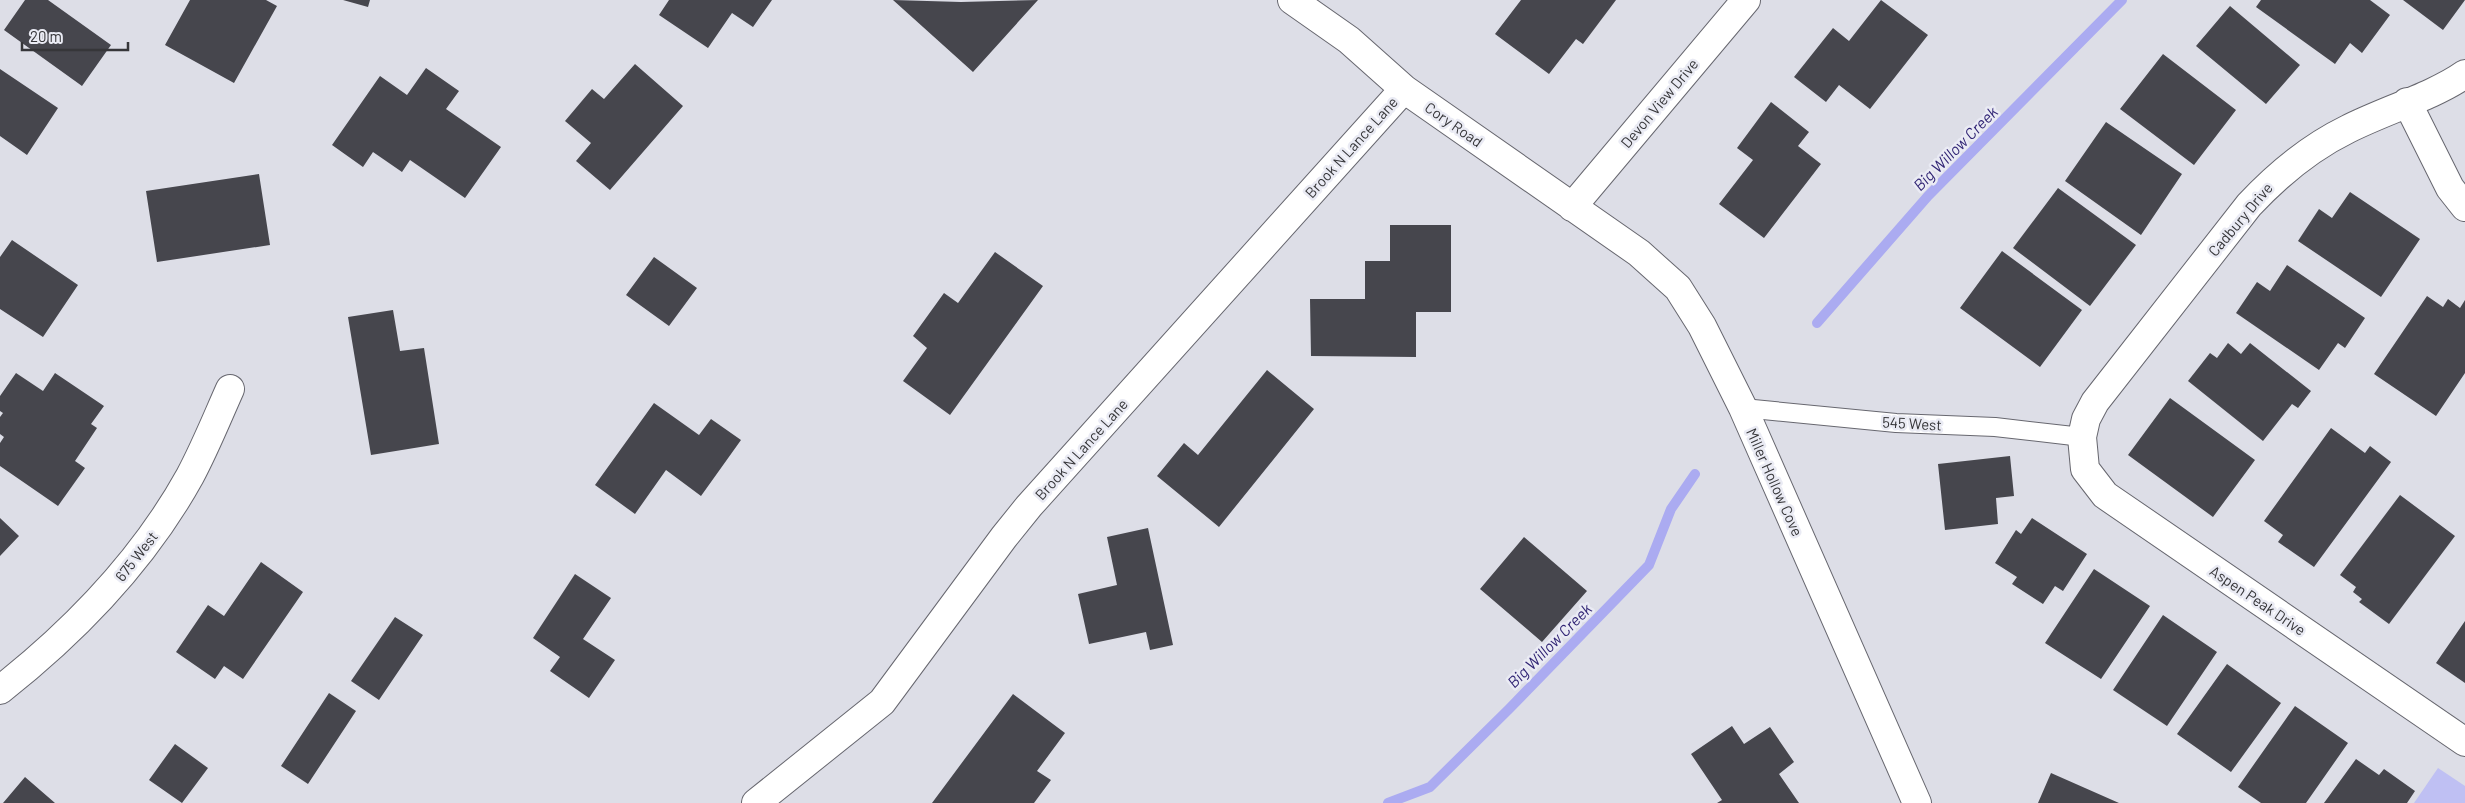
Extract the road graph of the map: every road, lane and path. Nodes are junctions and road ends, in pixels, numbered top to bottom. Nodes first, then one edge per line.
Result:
1 (1292, 0) edge
2 (1746, 0) edge
3 (2465, 74) edge
4 (1404, 89) junction
5 (2407, 102) junction
6 (1572, 207) junction
7 (2465, 207) edge
8 (230, 389) dead end
9 (1743, 408) junction
10 (2082, 437) junction
11 (0, 690) edge
12 (2465, 742) edge
13 (756, 803) edge
14 (1917, 803) edge

1 - 4 street, Cory Road
2 - 6 street, Devon View Drive
3 - 5 street, Cadbury Drive
4 - 6 street, Cory Road
4 - 13 street, Brook N Lance Lane
5 - 7 street
5 - 10 street, Cadbury Drive
6 - 9 street, Miller Hollow Cove
8 - 11 street, 675 West
9 - 10 lane, 545 West
9 - 14 street, Miller Hollow Cove
10 - 12 street, Aspen Peak Drive

